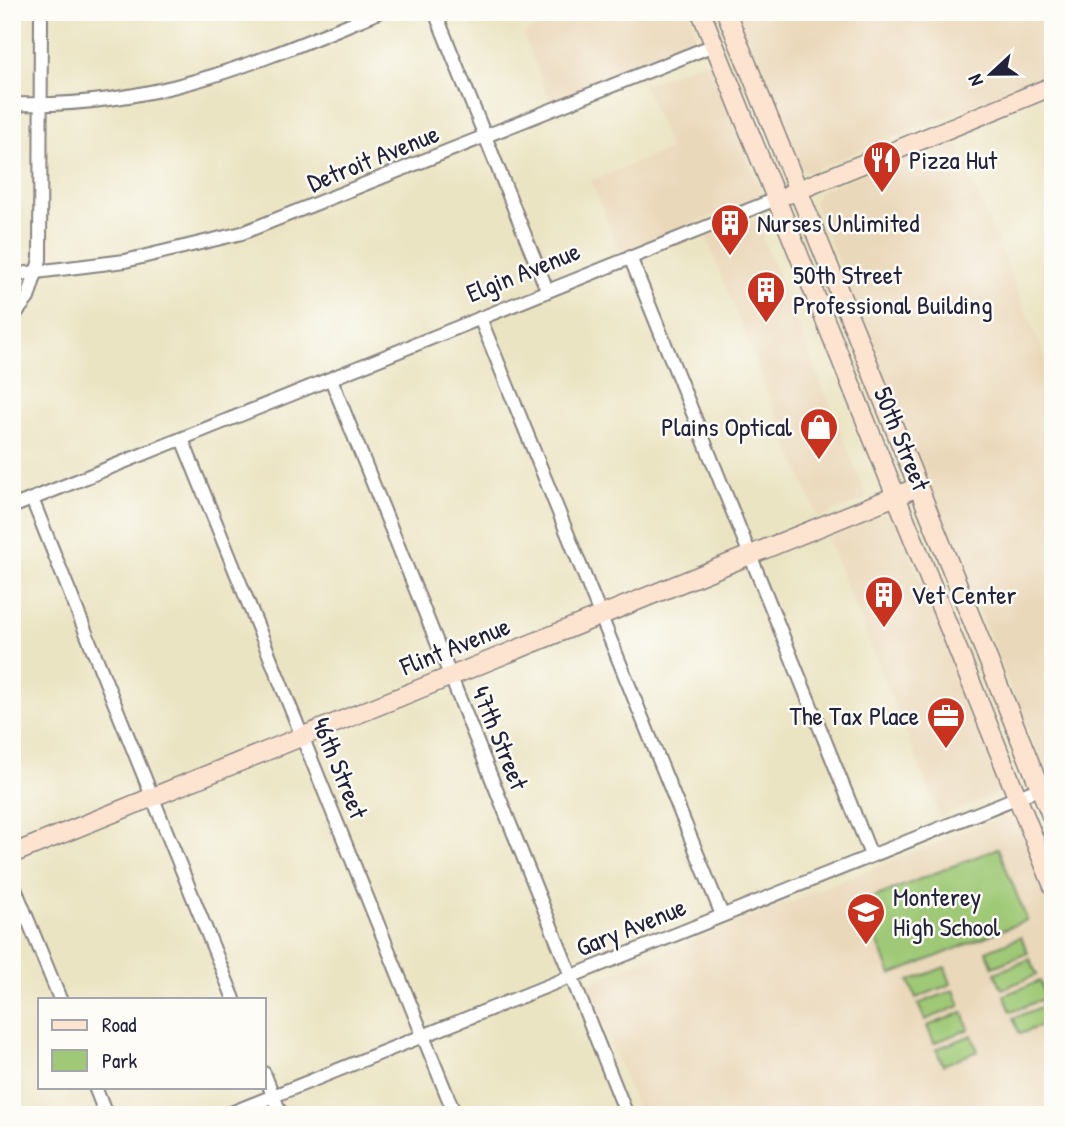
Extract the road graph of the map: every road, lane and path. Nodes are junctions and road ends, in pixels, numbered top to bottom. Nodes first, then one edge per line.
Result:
1 (41, 12) edge
2 (379, 12) edge
3 (435, 12) edge
4 (701, 12) edge
5 (726, 12) edge
6 (714, 45) junction
7 (1053, 86) edge
8 (12, 104) edge
9 (41, 105) junction
10 (485, 137) junction
11 (797, 190) junction
12 (776, 199) junction
13 (630, 257) junction
14 (38, 273) junction
15 (12, 275) edge
16 (547, 290) junction
17 (12, 318) edge
18 (480, 318) junction
19 (331, 379) junction
20 (182, 439) junction
21 (918, 487) junction
22 (896, 495) junction
23 (32, 499) junction
24 (12, 507) edge
25 (750, 555) junction
26 (600, 616) junction
27 (450, 676) junction
28 (302, 736) junction
29 (1046, 785) edge
30 (153, 797) junction
31 (1018, 798) junction
32 (1053, 820) edge
33 (12, 854) edge
34 (871, 855) junction
35 (12, 881) edge
36 (1053, 886) edge
37 (722, 915) junction
38 (571, 976) junction
39 (60, 998) edge
40 (234, 998) edge
41 (423, 1035) junction
42 (266, 1078) edge
43 (95, 1088) edge
44 (273, 1096) junction
45 (106, 1115) edge
46 (226, 1115) edge
47 (281, 1115) edge
48 (455, 1115) edge
49 (627, 1115) edge

1 - 9 street
2 - 9 street
3 - 10 street
4 - 6 main road, 50th Street
5 - 11 main road, 50th Street
6 - 10 street, Detroit Avenue
6 - 12 main road, 50th Street
7 - 11 main road, Elgin Avenue
8 - 9 street
9 - 14 street
10 - 14 street, Detroit Avenue
10 - 16 street
11 - 12 main road, Elgin Avenue
11 - 21 main road, 50th Street
12 - 13 street, Elgin Avenue
12 - 22 main road, 50th Street
13 - 16 street, Elgin Avenue
13 - 25 street
14 - 15 street, Detroit Avenue
14 - 17 street
16 - 18 street, Elgin Avenue
18 - 19 street, Elgin Avenue
18 - 26 street
19 - 20 street, Elgin Avenue
19 - 27 street, 47th Street
20 - 23 street, Elgin Avenue
20 - 28 street, 46th Street
21 - 22 main road, Flint Avenue
21 - 29 main road, 50th Street
22 - 25 main road, Flint Avenue
22 - 31 main road, 50th Street
23 - 24 street, Elgin Avenue
23 - 30 street
25 - 26 main road, Flint Avenue
25 - 34 street
26 - 27 main road, Flint Avenue
26 - 37 street
27 - 28 main road, Flint Avenue
27 - 38 street, 47th Street
28 - 30 main road, Flint Avenue
28 - 41 street, 46th Street
29 - 31 street, Gary Avenue
29 - 32 main road, 50th Street
30 - 33 main road, Flint Avenue
30 - 40 street
31 - 34 street, Gary Avenue
31 - 36 main road, 50th Street
34 - 37 street, Gary Avenue
35 - 39 street
37 - 38 street, Gary Avenue
38 - 41 street, Gary Avenue
38 - 49 street, 47th Street
41 - 44 street, Gary Avenue
41 - 48 street, 46th Street
42 - 44 street
43 - 45 street
44 - 46 street, Gary Avenue
44 - 47 street

